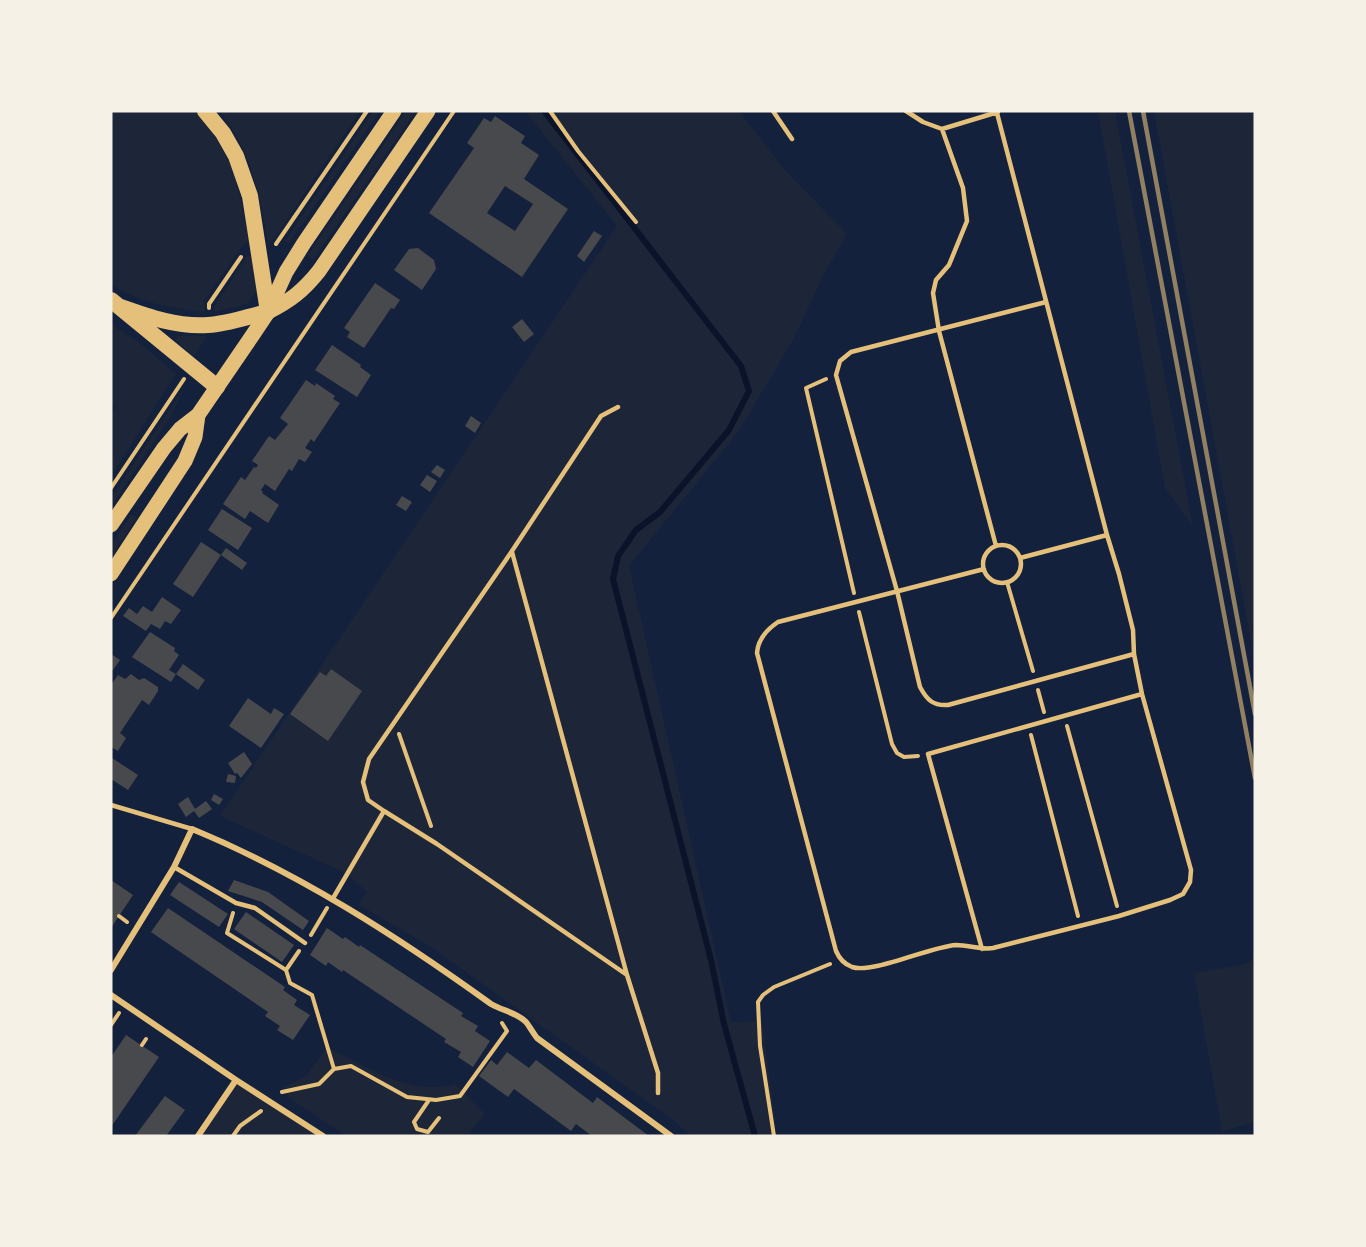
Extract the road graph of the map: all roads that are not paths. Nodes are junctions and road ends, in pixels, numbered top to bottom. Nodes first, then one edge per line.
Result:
1 (205, 111) edge
2 (394, 111) edge
3 (428, 111) edge
4 (773, 111) edge
5 (906, 111) edge
6 (998, 112) edge
7 (942, 129) junction
8 (792, 140) dead end
9 (1046, 302) junction
10 (116, 303) edge
11 (268, 312) junction
12 (939, 331) junction
13 (217, 387) junction
14 (618, 407) dead end
15 (198, 415) junction
16 (111, 525) edge
17 (1107, 535) junction
18 (996, 546) junction
19 (512, 551) junction
20 (1020, 558) junction
21 (984, 569) junction
22 (111, 574) edge
23 (897, 591) junction
24 (1134, 654) junction
25 (1142, 694) junction
26 (111, 805) edge
27 (384, 811) junction
28 (192, 829) junction
29 (174, 867) junction
30 (332, 900) junction
31 (305, 943) dead end
32 (982, 950) junction
33 (111, 970) edge
34 (627, 975) junction
35 (111, 995) edge
36 (236, 1080) junction
37 (658, 1093) dead end
38 (198, 1136) edge
39 (323, 1136) edge
40 (671, 1136) edge

1 - 11 highway
2 - 11 main road
3 - 11 main road
4 - 8 lane
5 - 7 lane
6 - 7 lane
6 - 9 lane
7 - 12 lane
9 - 12 lane
9 - 17 lane
10 - 11 highway
10 - 13 highway
11 - 13 main road
12 - 18 lane
12 - 23 lane
13 - 15 main road
14 - 19 lane
15 - 16 main road
15 - 22 main road
17 - 20 lane
17 - 24 lane
18 - 20 lane
18 - 21 lane
19 - 27 lane
19 - 34 lane
20 - 21 lane
21 - 23 lane
23 - 24 lane
23 - 32 lane
24 - 25 lane
25 - 32 lane
25 - 32 lane
26 - 28 lane
27 - 30 lane
27 - 34 lane
28 - 29 street
28 - 30 street
29 - 31 lane
29 - 33 street
30 - 40 street
34 - 37 lane
35 - 36 street
36 - 38 street
36 - 39 street

